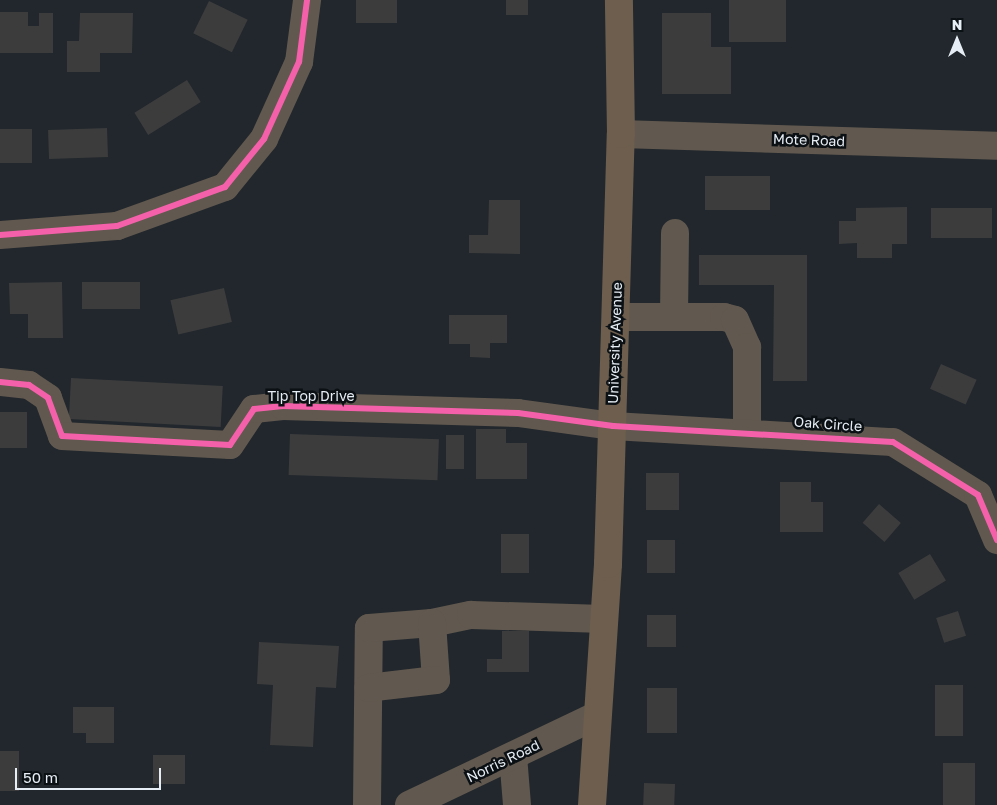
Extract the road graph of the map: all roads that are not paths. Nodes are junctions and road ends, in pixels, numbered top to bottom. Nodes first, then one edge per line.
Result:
1 (307, 0) edge
2 (619, 0) edge
3 (621, 134) junction
4 (997, 146) edge
5 (675, 233) dead end
6 (0, 235) edge
7 (674, 316) junction
8 (616, 318) junction
9 (0, 382) edge
10 (613, 426) junction
11 (747, 432) junction
12 (997, 540) edge
13 (604, 619) junction
14 (432, 622) junction
15 (368, 688) junction
16 (596, 716) junction
17 (513, 756) junction
18 (367, 805) edge
19 (409, 805) edge
20 (517, 805) edge
21 (592, 805) edge

1 - 6 street
2 - 3 main road, University Avenue
3 - 4 street, Mote Road
3 - 8 main road, University Avenue
5 - 7 street
7 - 8 street
7 - 11 street
8 - 10 main road, University Avenue
9 - 10 street, Tip Top Drive
10 - 11 street, Oak Circle
10 - 13 main road, University Avenue
11 - 12 street, Oak Circle
13 - 14 street
13 - 16 main road, University Avenue
14 - 15 street
14 - 15 street
15 - 18 street
16 - 17 street, Norris Road
16 - 21 main road, University Avenue
17 - 19 street, Norris Road
17 - 20 street

